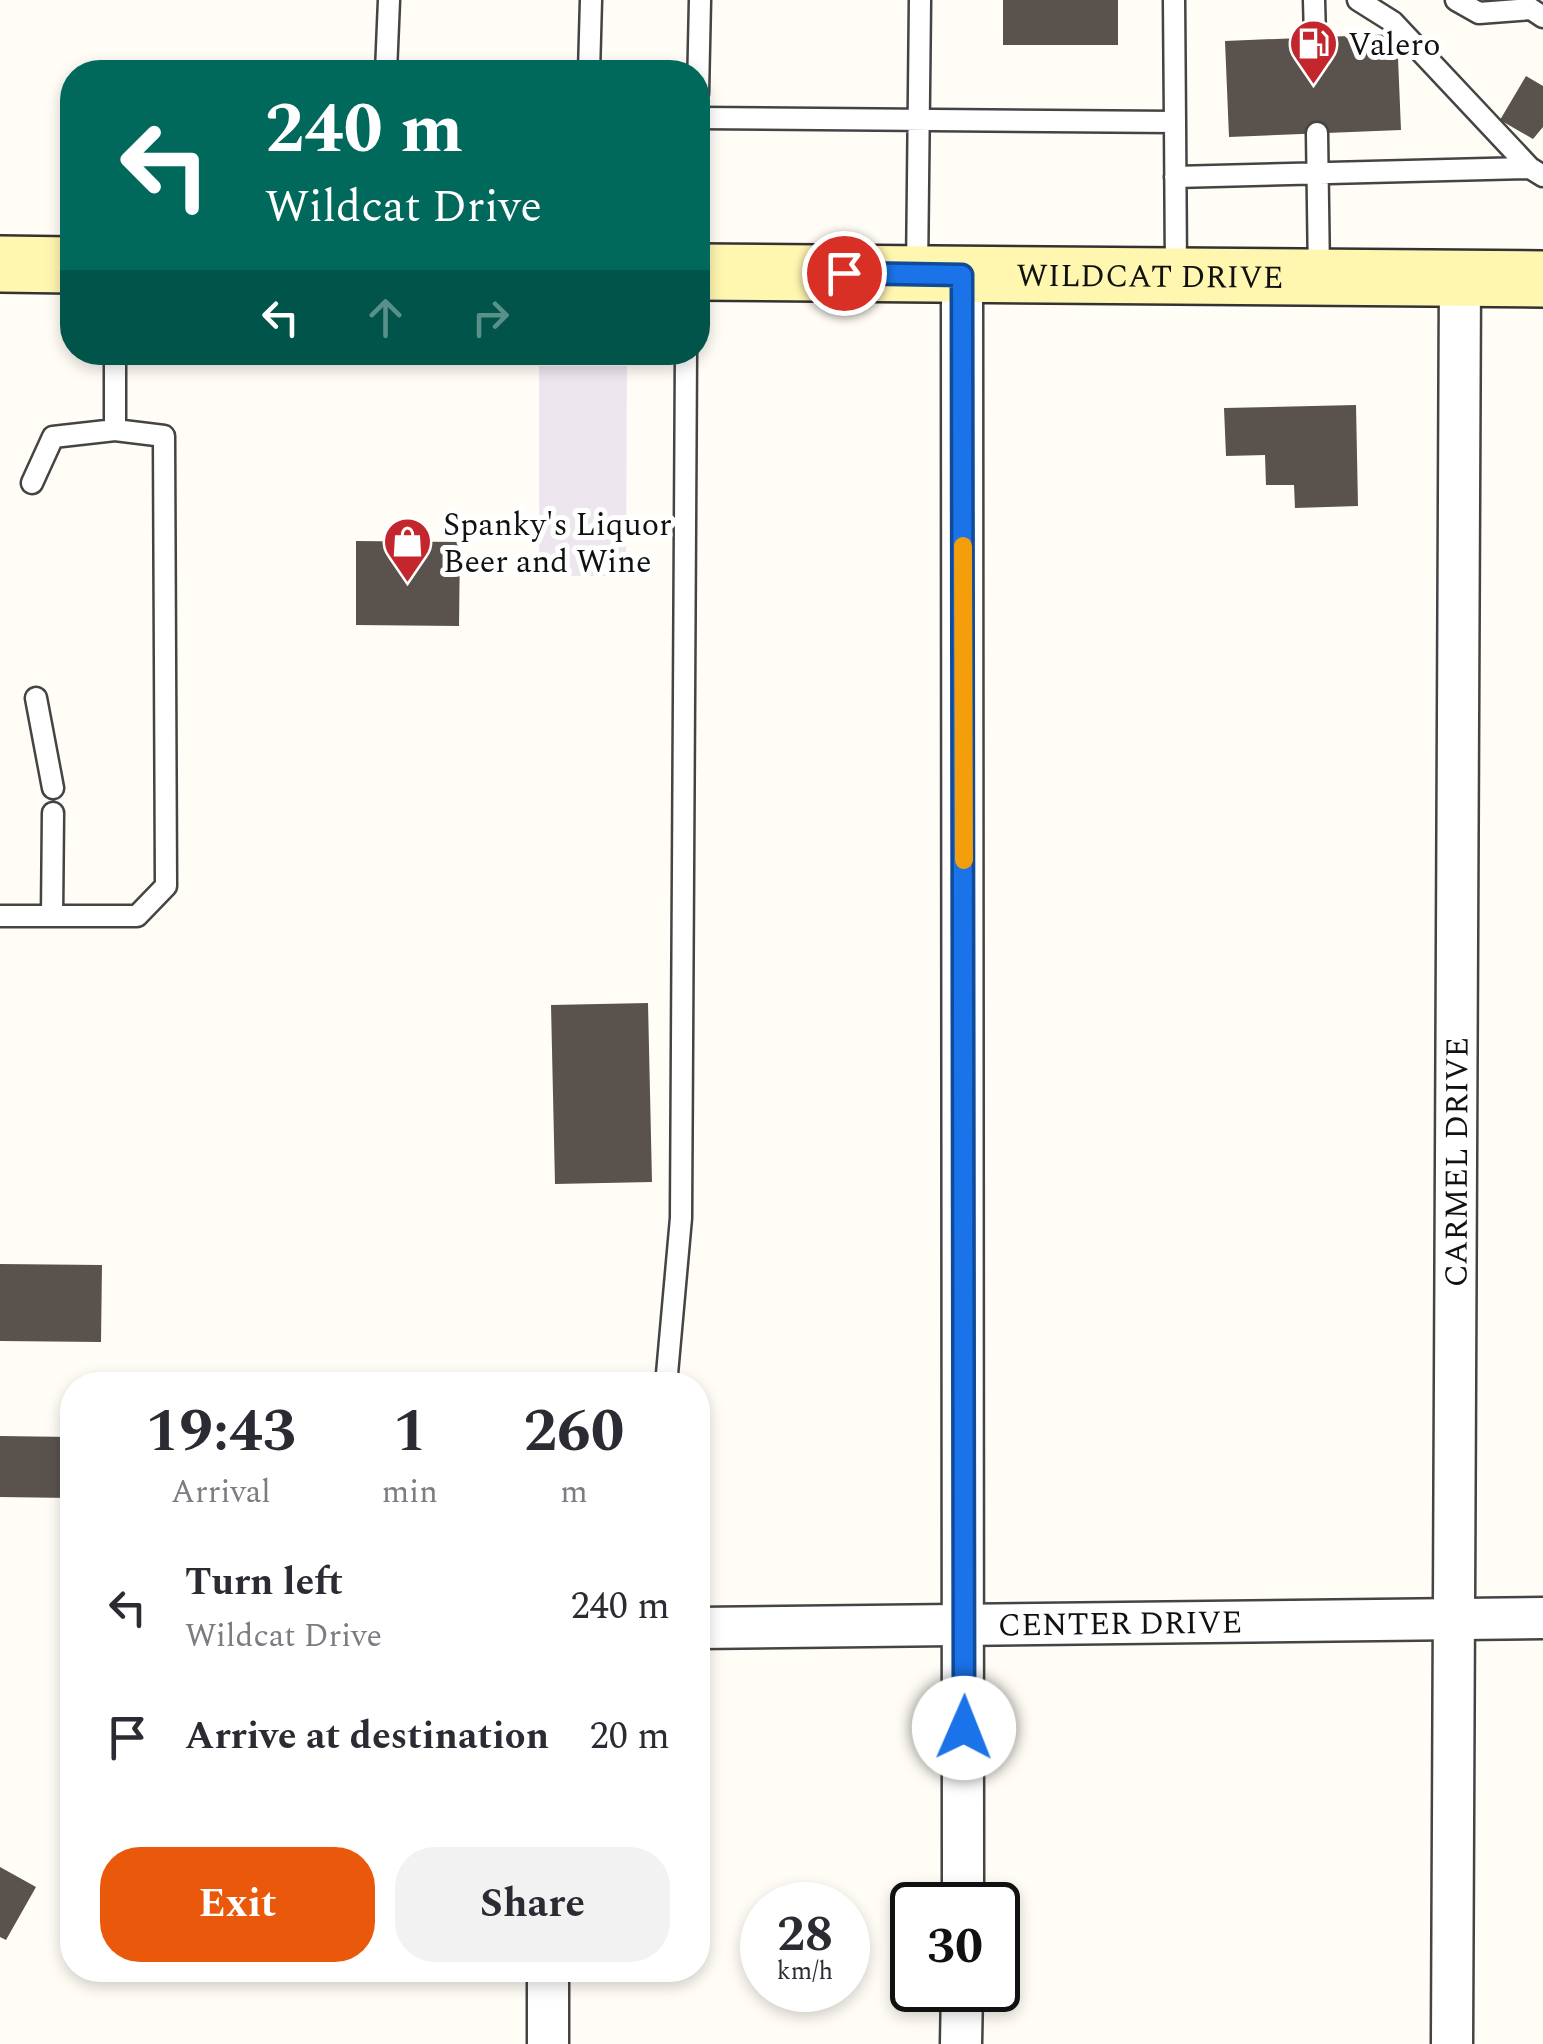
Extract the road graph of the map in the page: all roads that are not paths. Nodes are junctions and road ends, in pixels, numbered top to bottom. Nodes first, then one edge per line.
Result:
1 (389, 0) edge
2 (591, 0) edge
3 (700, 0) edge
4 (920, 0) edge
5 (1174, 0) edge
6 (1314, 0) edge
7 (1358, 0) edge
8 (1456, 0) edge
9 (1543, 17) edge
10 (1316, 37) dead end
11 (386, 60) edge
12 (589, 60) edge
13 (699, 60) edge
14 (710, 118) edge
15 (919, 122) junction
16 (1175, 122) junction
17 (1318, 134) dead end
18 (1537, 172) edge
19 (1319, 173) junction
20 (1175, 176) junction
21 (0, 264) edge
22 (60, 265) edge
23 (710, 272) edge
24 (940, 274) junction
25 (1176, 276) junction
26 (1320, 277) junction
27 (1460, 278) junction
28 (1543, 279) edge
29 (114, 365) edge
30 (686, 365) edge
31 (116, 430) junction
32 (32, 483) dead end
33 (36, 698) dead end
34 (53, 788) dead end
35 (53, 812) dead end
36 (0, 916) edge
37 (52, 916) junction
38 (667, 1372) edge
39 (1543, 1618) edge
40 (1454, 1619) junction
41 (966, 1622) junction
42 (710, 1628) edge
43 (963, 1882) edge
44 (548, 1982) edge
45 (962, 2012) edge
46 (548, 2044) edge
47 (961, 2044) edge
48 (1452, 2044) edge

1 - 11 lane
2 - 12 lane
3 - 13 lane
4 - 15 lane
5 - 16 lane
6 - 10 lane
7 - 18 lane
8 - 9 lane
14 - 15 lane
15 - 16 lane
15 - 24 lane
16 - 20 lane
17 - 19 lane
18 - 19 lane
19 - 20 lane
19 - 26 lane
20 - 25 lane
21 - 22 main road
23 - 24 main road, WILDCAT DRIVE
24 - 25 main road, WILDCAT DRIVE
24 - 41 street
25 - 26 main road, WILDCAT DRIVE
26 - 27 main road, WILDCAT DRIVE
27 - 28 main road, WILDCAT DRIVE
27 - 40 street, CARMEL DRIVE
29 - 31 lane
30 - 38 lane
31 - 32 lane
31 - 37 lane
33 - 34 lane
35 - 37 lane
36 - 37 lane
39 - 40 street, CENTER DRIVE
40 - 41 street, CENTER DRIVE
40 - 48 street, CARMEL DRIVE
41 - 42 street, CENTER DRIVE
41 - 43 street
44 - 46 street
45 - 47 street

